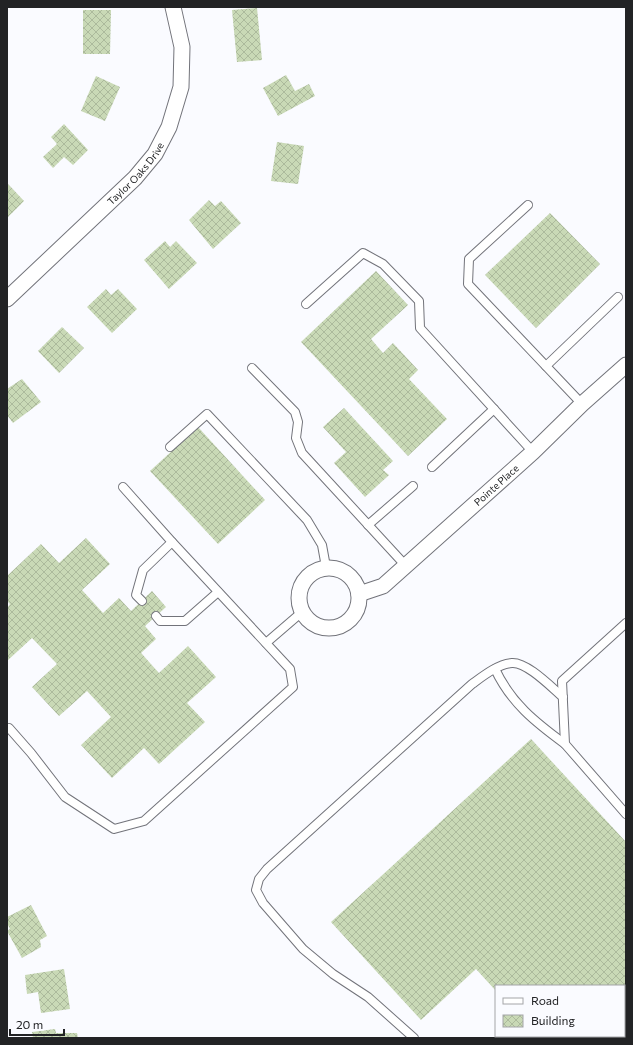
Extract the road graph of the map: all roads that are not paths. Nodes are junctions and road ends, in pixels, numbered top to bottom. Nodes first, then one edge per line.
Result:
1 (173, 7) edge
2 (528, 205) dead end
3 (618, 297) dead end
4 (7, 299) edge
5 (306, 304) dead end
6 (626, 364) edge
7 (546, 366) junction
8 (252, 368) dead end
9 (582, 404) junction
10 (494, 409) junction
11 (170, 447) dead end
12 (532, 452) junction
13 (432, 467) dead end
14 (413, 486) dead end
15 (123, 487) dead end
16 (368, 525) junction
17 (172, 542) junction
18 (406, 566) junction
19 (326, 567) junction
20 (218, 592) junction
21 (359, 594) junction
22 (142, 601) dead end
23 (302, 612) junction
24 (156, 616) dead end
25 (626, 623) edge
26 (266, 643) junction
27 (495, 669) junction
28 (563, 697) junction
29 (9, 728) dead end
30 (565, 744) junction
31 (626, 814) edge
32 (414, 1038) edge

1 - 4 street, Taylor Oaks Drive
2 - 7 lane
3 - 7 lane
5 - 10 lane
6 - 9 street, Pointe Place
7 - 9 lane
8 - 16 lane
9 - 12 street, Pointe Place
10 - 12 lane
10 - 13 lane
11 - 19 lane
12 - 18 street, Pointe Place
14 - 16 lane
15 - 17 lane
16 - 18 lane
17 - 20 lane
17 - 22 lane
18 - 21 street, Pointe Place
19 - 21 street
19 - 23 street
20 - 24 lane
20 - 26 lane
21 - 23 street
23 - 26 lane
25 - 28 lane
26 - 29 lane
27 - 28 lane
27 - 30 lane
27 - 32 lane
28 - 30 lane
30 - 31 lane

